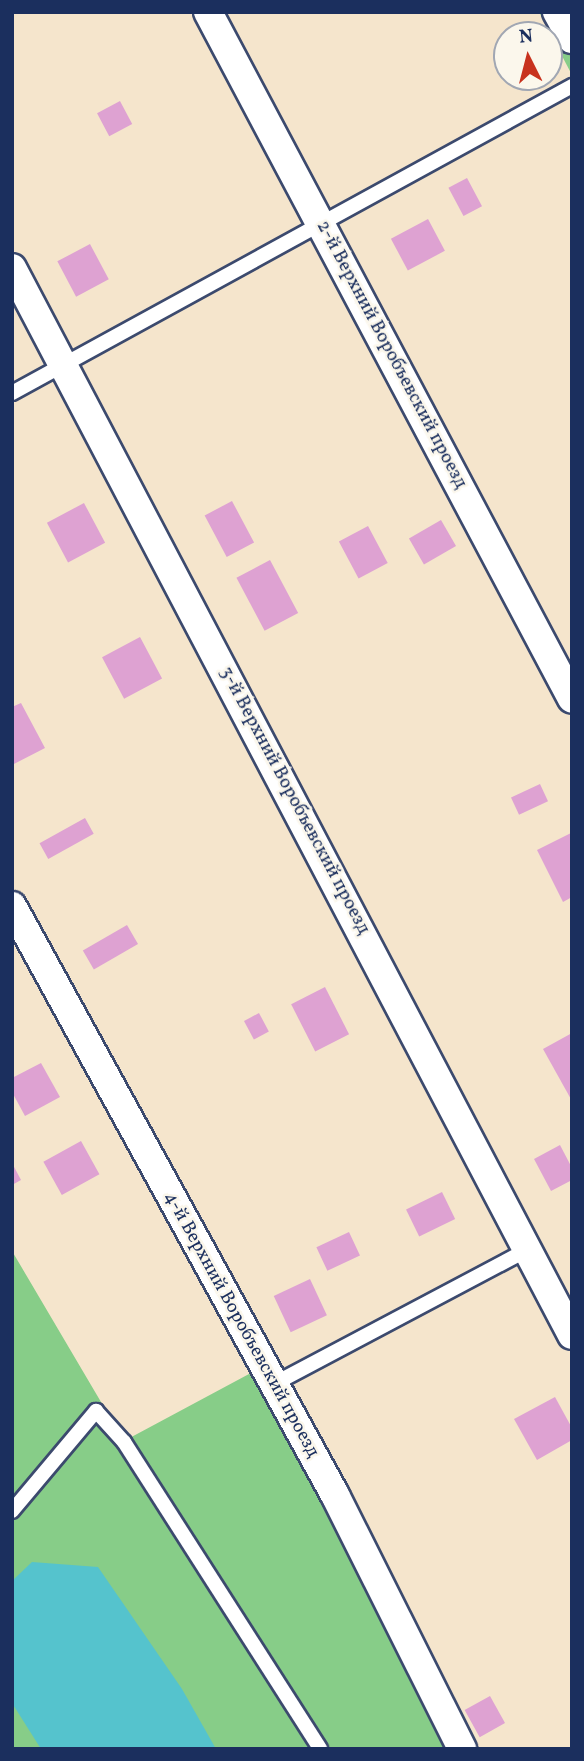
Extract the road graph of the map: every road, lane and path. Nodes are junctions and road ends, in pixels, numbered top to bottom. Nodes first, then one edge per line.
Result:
1 (208, 12) edge
2 (557, 12) edge
3 (572, 39) edge
4 (572, 86) edge
5 (323, 226) junction
6 (12, 268) edge
7 (63, 366) junction
8 (12, 393) edge
9 (572, 699) edge
10 (12, 906) edge
11 (527, 1250) junction
12 (572, 1335) edge
13 (272, 1385) junction
14 (12, 1511) edge
15 (320, 1749) edge
16 (462, 1749) edge

1 - 5 street, 2-й Верхний Воробъевский проезд
2 - 3 street
4 - 5 lane
5 - 7 lane
5 - 9 street, 2-й Верхний Воробъевский проезд
6 - 7 street, 3-й Верхний Воробъевский проезд
7 - 8 lane
7 - 11 street, 3-й Верхний Воробъевский проезд
10 - 13 street, 4-й Верхний Воробъевский проезд
11 - 12 street, 3-й Верхний Воробъевский проезд
11 - 13 lane
13 - 16 street, 4-й Верхний Воробъевский проезд
14 - 15 lane

